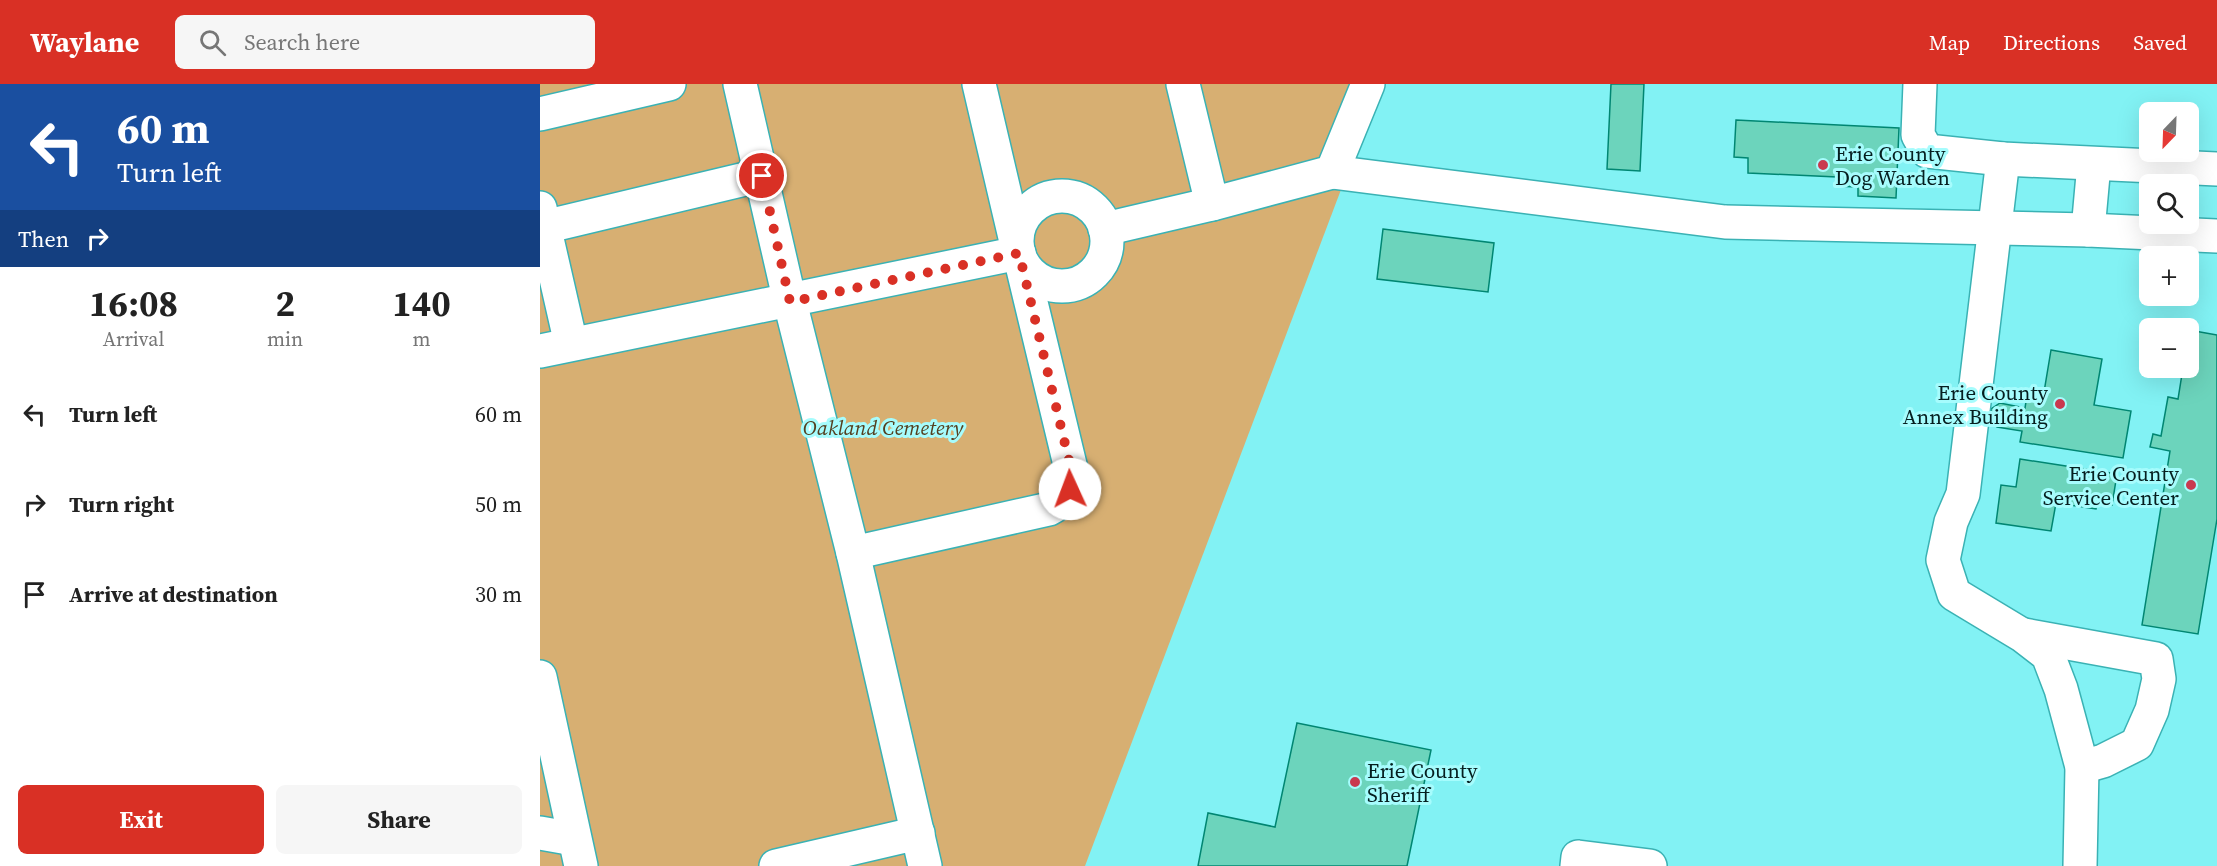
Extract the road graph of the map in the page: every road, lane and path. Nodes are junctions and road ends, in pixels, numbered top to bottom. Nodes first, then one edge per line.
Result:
1 (669, 84) edge
2 (740, 84) edge
3 (979, 84) edge
4 (1183, 84) edge
5 (1368, 84) edge
6 (1920, 84) edge
7 (540, 114) edge
8 (2003, 159) junction
9 (2094, 164) junction
10 (2217, 169) edge
11 (1332, 172) junction
12 (2165, 174) edge
13 (2190, 174) edge
14 (762, 176) junction
15 (1212, 204) junction
16 (541, 221) edge
17 (1105, 229) junction
18 (1996, 229) junction
19 (2139, 230) edge
20 (2088, 231) junction
21 (2199, 233) edge
22 (2217, 236) edge
23 (1019, 253) junction
24 (790, 302) junction
25 (556, 347) edge
26 (854, 553) junction
27 (2022, 634) junction
28 (540, 677) edge
29 (2082, 767) junction
30 (540, 833) edge
31 (918, 833) junction
32 (578, 853) edge
33 (776, 866) edge
34 (925, 866) edge
35 (1577, 866) edge
36 (1650, 866) edge
37 (2080, 866) edge

1 - 7 lane
2 - 14 lane
3 - 23 lane
4 - 15 lane
5 - 11 lane
6 - 8 lane
8 - 9 lane
8 - 18 lane
9 - 12 lane
9 - 20 lane
10 - 13 lane
11 - 15 lane
11 - 18 lane
14 - 16 lane
14 - 24 lane
15 - 17 lane
16 - 25 lane
17 - 23 lane
17 - 23 lane
18 - 20 lane
18 - 27 lane
19 - 20 lane
21 - 22 lane
23 - 24 lane
23 - 26 lane
24 - 25 lane
24 - 26 lane
26 - 31 lane
27 - 29 lane
27 - 29 lane
28 - 32 lane
29 - 37 lane
30 - 32 lane
31 - 33 lane
31 - 34 lane
35 - 36 lane

